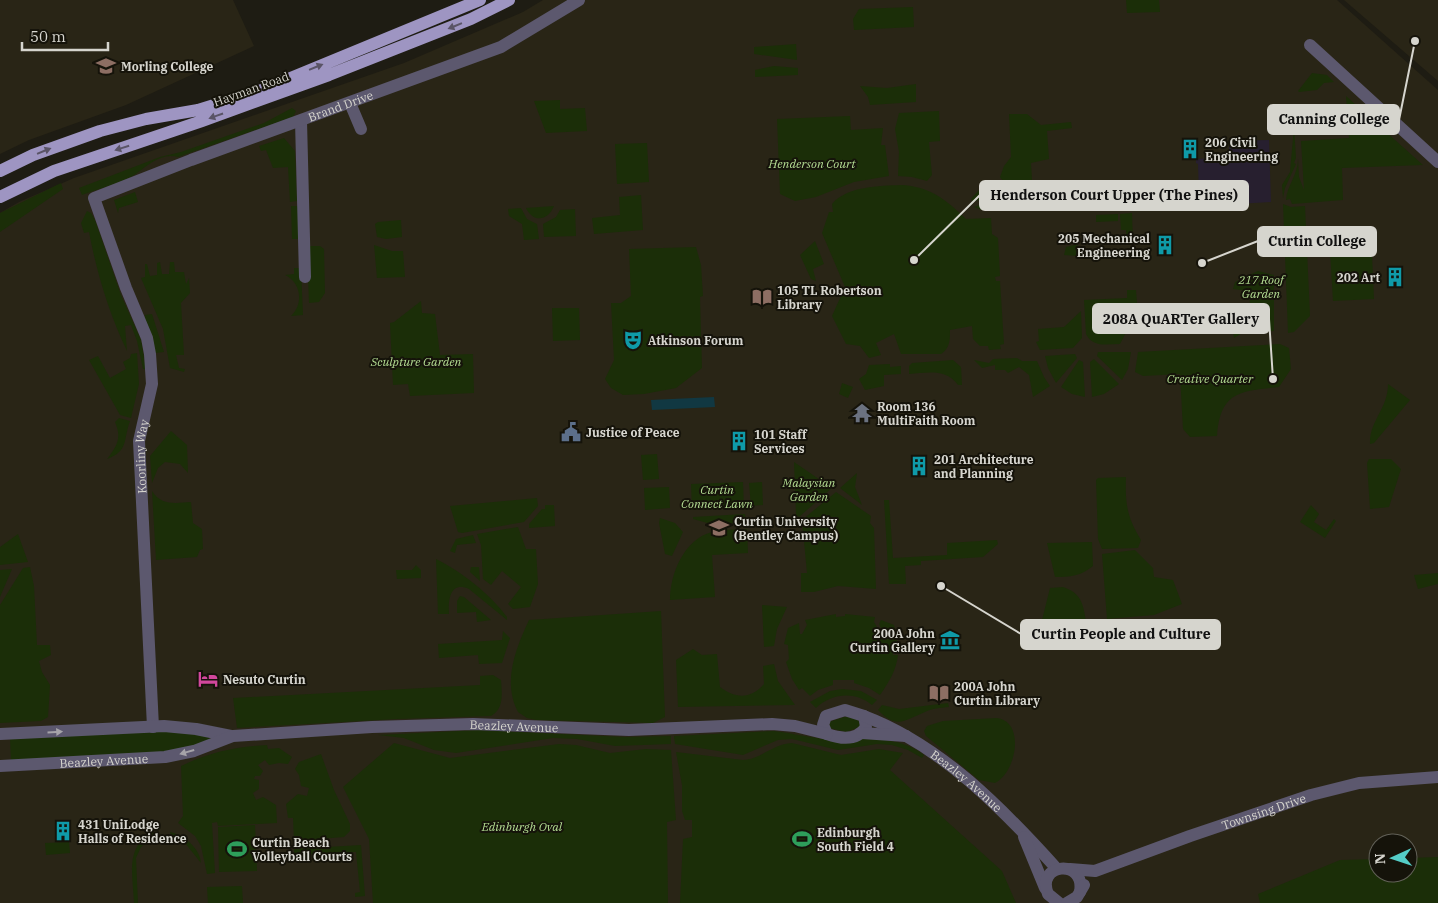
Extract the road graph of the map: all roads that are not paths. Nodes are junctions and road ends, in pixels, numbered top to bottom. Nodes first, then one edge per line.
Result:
1 (480, 0) edge
2 (579, 0) edge
3 (501, 2) edge
4 (1310, 45) dead end
5 (350, 103) junction
6 (301, 121) junction
7 (360, 129) dead end
8 (1438, 162) edge
9 (0, 171) edge
10 (0, 197) edge
11 (94, 198) joint
12 (305, 277) dead end
13 (826, 716) junction
14 (864, 716) junction
15 (795, 726) junction
16 (153, 727) junction
17 (862, 733) junction
18 (0, 734) edge
19 (827, 734) junction
20 (233, 736) junction
21 (911, 737) junction
22 (0, 766) edge
23 (1438, 777) edge
24 (1020, 828) junction
25 (1063, 869) junction
26 (1095, 871) junction
27 (1046, 890) junction
28 (1067, 900) edge

9 -> 1 main road, Hayman Road
2 - 5 street, Brand Drive
3 -> 10 main road, Hayman Road
4 - 8 street
5 - 6 street, Brand Drive
5 - 7 street
6 - 11 street, Brand Drive
6 - 12 street
11 - 16 street, Koorliny Way
13 - 14 street, Beazley Avenue
13 - 15 street, Beazley Avenue
13 - 19 street
14 - 17 street
14 - 21 street, Beazley Avenue
15 - 19 street, Beazley Avenue
15 - 20 street, Beazley Avenue
18 -> 16 street, Beazley Avenue
16 - 20 street, Beazley Avenue
17 - 19 street, Beazley Avenue
17 - 21 street, Beazley Avenue
20 -> 22 street, Beazley Avenue
21 - 24 street, Beazley Avenue
23 - 26 street, Townsing Drive
24 - 25 street, Beazley Avenue
24 - 27 street, Beazley Avenue
25 - 26 street, Townsing Drive
25 - 27 street
25 - 28 street, Beazley Avenue
26 - 28 street
27 - 28 street, Beazley Avenue

